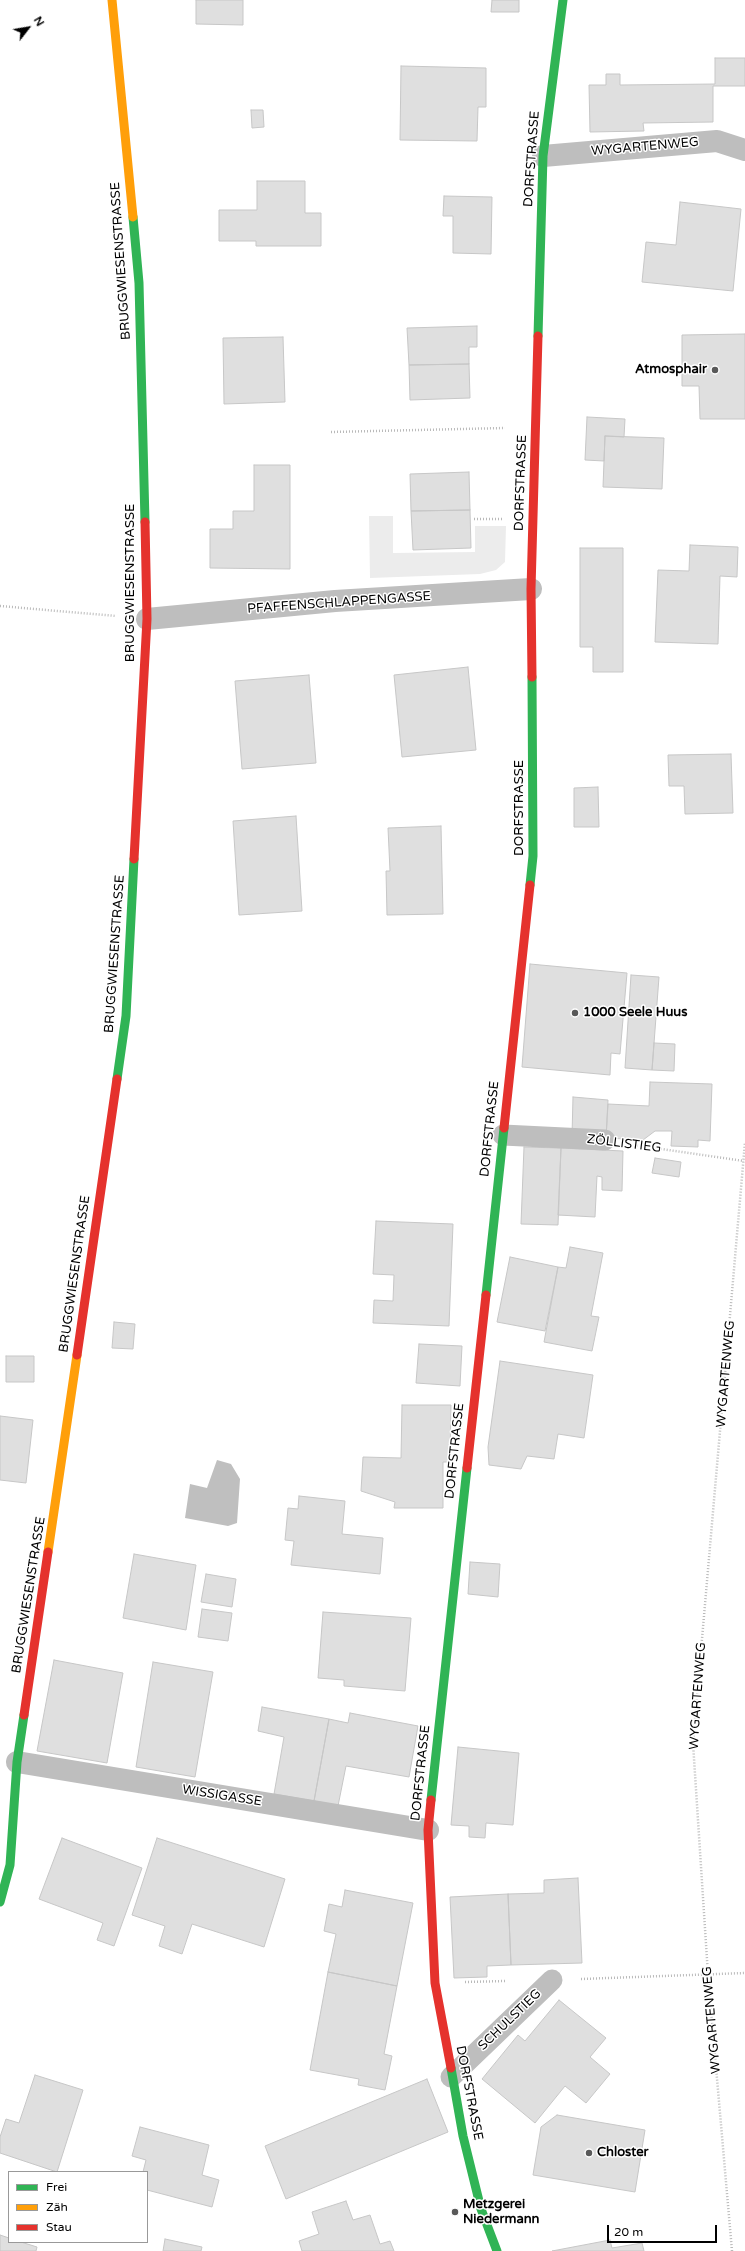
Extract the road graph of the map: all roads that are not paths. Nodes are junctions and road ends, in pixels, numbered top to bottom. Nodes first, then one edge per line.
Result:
1 (112, 0) edge
2 (564, 0) edge
3 (745, 150) edge
4 (543, 156) junction
5 (531, 589) junction
6 (147, 619) junction
7 (503, 1134) junction
8 (605, 1140) road end
9 (17, 1762) junction
10 (428, 1830) junction
11 (0, 1902) edge
12 (552, 1980) dead end
13 (451, 2078) junction
14 (497, 2251) edge

1 - 6 street, BRUGGWIESENSTRASSE
2 - 4 street, DORFSTRASSE
3 - 4 street, WYGARTENWEG
4 - 5 street, DORFSTRASSE
5 - 6 street, PFAFFENSCHLAPPENGASSE
5 - 7 street, DORFSTRASSE
6 - 9 street, BRUGGWIESENSTRASSE
7 - 8 lane, ZÖLLISTIEG
7 - 10 street, DORFSTRASSE
9 - 10 street, WISSIGASSE
9 - 11 street, BRUGGWIESENSTRASSE
10 - 13 street, DORFSTRASSE
12 - 13 lane, SCHULSTIEG
13 - 14 street, DORFSTRASSE

